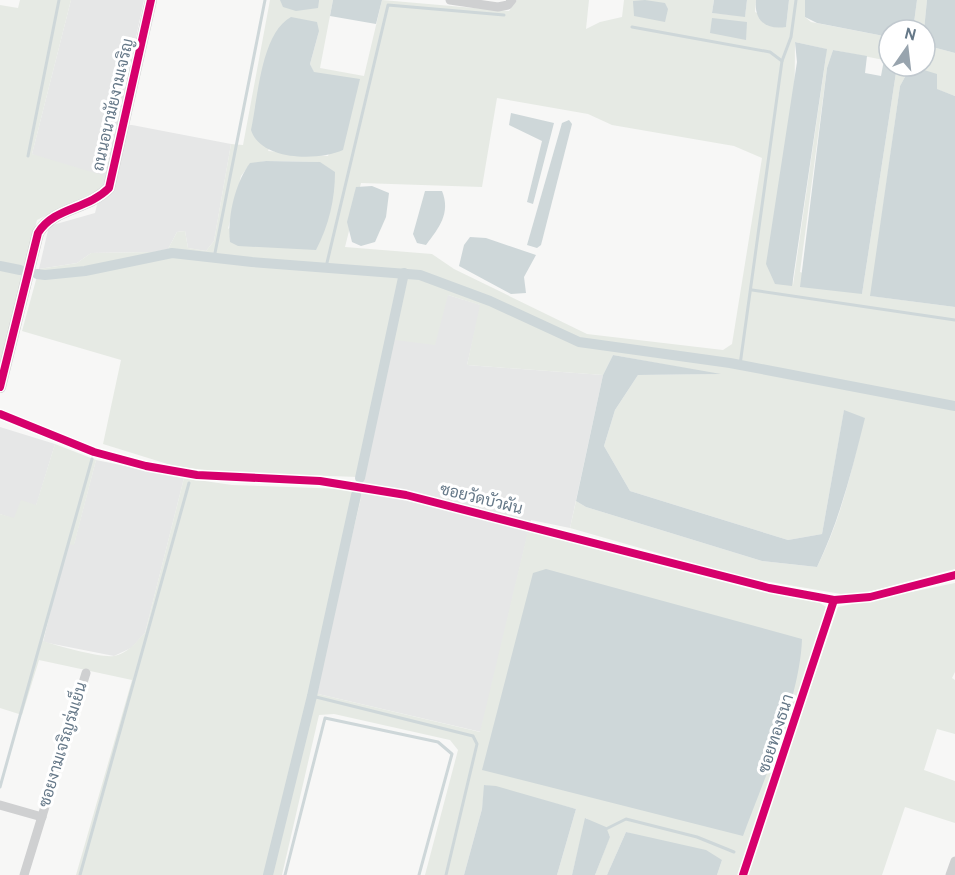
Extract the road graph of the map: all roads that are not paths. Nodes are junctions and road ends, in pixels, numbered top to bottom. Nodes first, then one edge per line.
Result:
1 (151, 0) edge
2 (450, 0) edge
3 (512, 0) edge
4 (0, 387) edge
5 (0, 414) edge
6 (955, 575) edge
7 (834, 600) junction
8 (86, 673) dead end
9 (0, 806) edge
10 (42, 817) junction
11 (955, 861) edge
12 (24, 875) edge
13 (743, 875) edge
14 (950, 875) edge

1 - 4 street, ถนนอนามัยงามเจริญ
2 - 3 street
5 - 7 street, ซอยวัดบัวผัน
6 - 7 street, ซอยวัดบัวผัน
7 - 13 street, ซอยทองธนา
8 - 10 street, ซอยงามเจริญร่มเย็น
9 - 10 street, ซอยงามเจริญร่มเย็น
10 - 12 street, ซอยงามเจริญร่มเย็น
11 - 14 street

